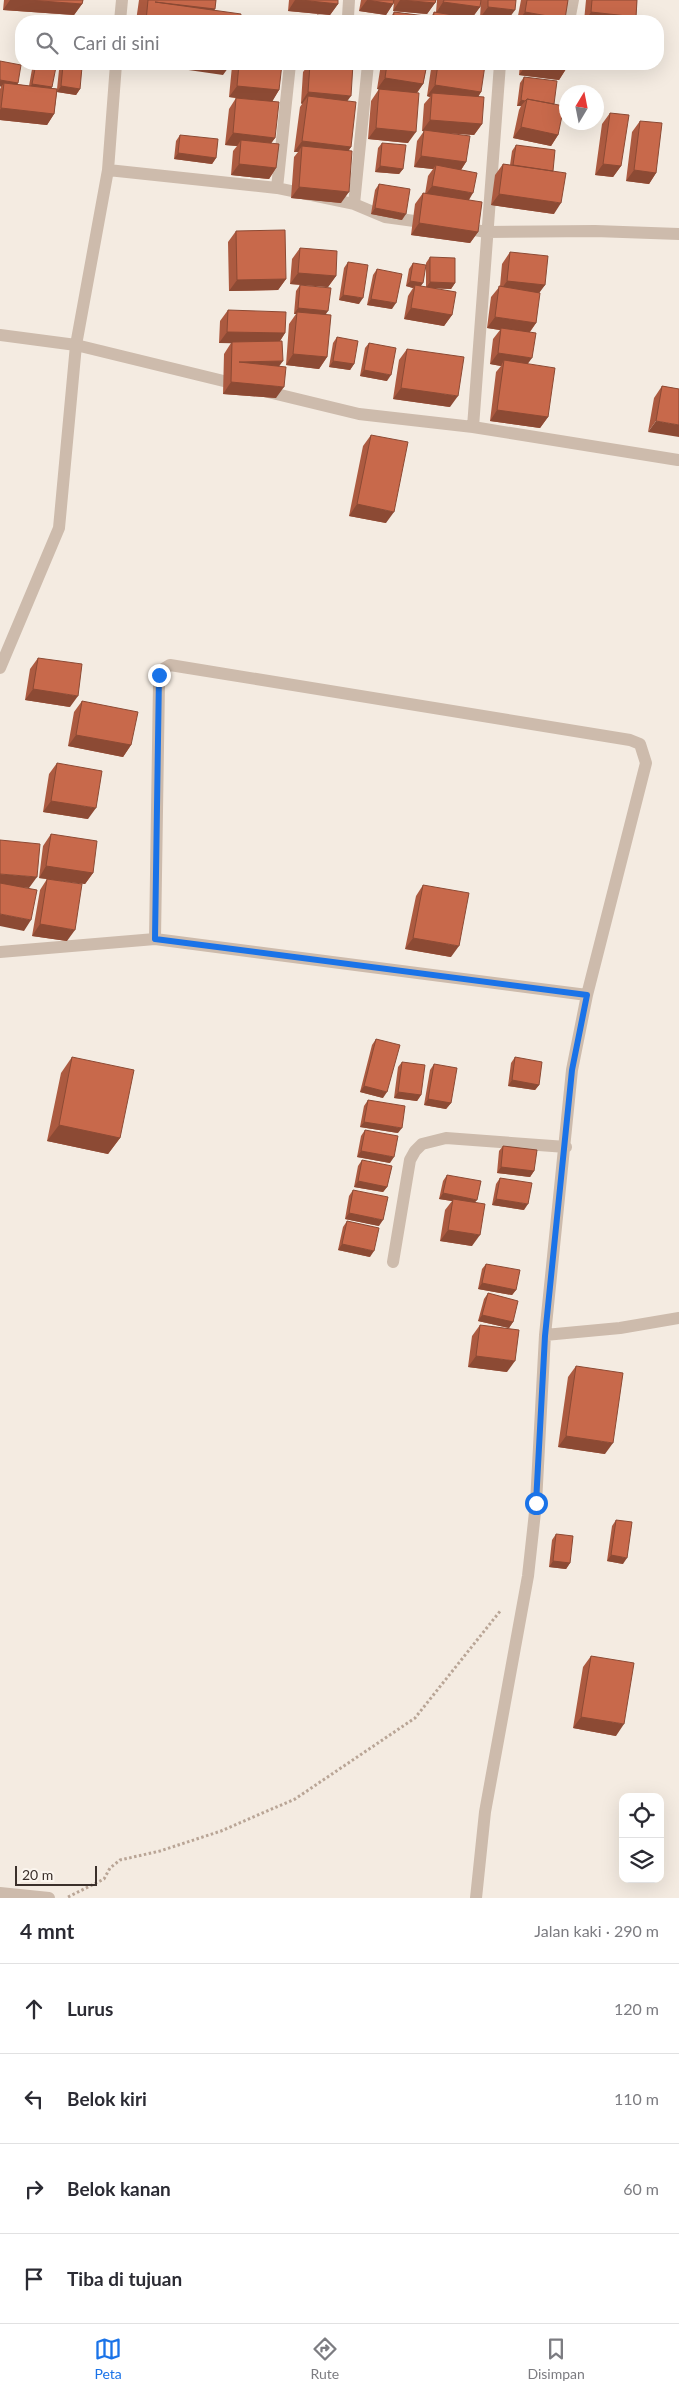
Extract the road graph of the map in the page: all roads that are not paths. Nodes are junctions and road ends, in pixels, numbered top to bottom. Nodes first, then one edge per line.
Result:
1 (122, 0) edge
2 (349, 0) edge
3 (572, 0) edge
4 (121, 15) edge
5 (348, 15) edge
6 (570, 15) edge
7 (116, 70) edge
8 (289, 70) edge
9 (367, 70) edge
10 (500, 70) edge
11 (108, 170) junction
12 (277, 188) junction
13 (354, 204) junction
14 (487, 232) junction
15 (679, 234) edge
16 (0, 335) edge
17 (76, 345) junction
18 (473, 427) junction
19 (678, 460) edge
20 (0, 668) edge
21 (155, 939) junction
22 (0, 952) edge
23 (587, 995) junction
24 (566, 1147) junction
25 (392, 1262) dead end
26 (679, 1318) edge
27 (545, 1336) junction
28 (0, 1893) edge
29 (49, 1898) edge
30 (476, 1898) edge

1 - 4 street
2 - 5 street
3 - 6 street
7 - 11 street
8 - 12 street
9 - 13 street
10 - 14 street
11 - 12 street
11 - 17 street
12 - 13 street
13 - 14 street
14 - 15 street
14 - 18 street
16 - 17 street
17 - 18 street
17 - 20 street
18 - 19 street
21 - 22 street
21 - 23 street
21 - 23 street
23 - 24 street
24 - 25 street
24 - 27 street
26 - 27 street
27 - 30 street
28 - 29 street

